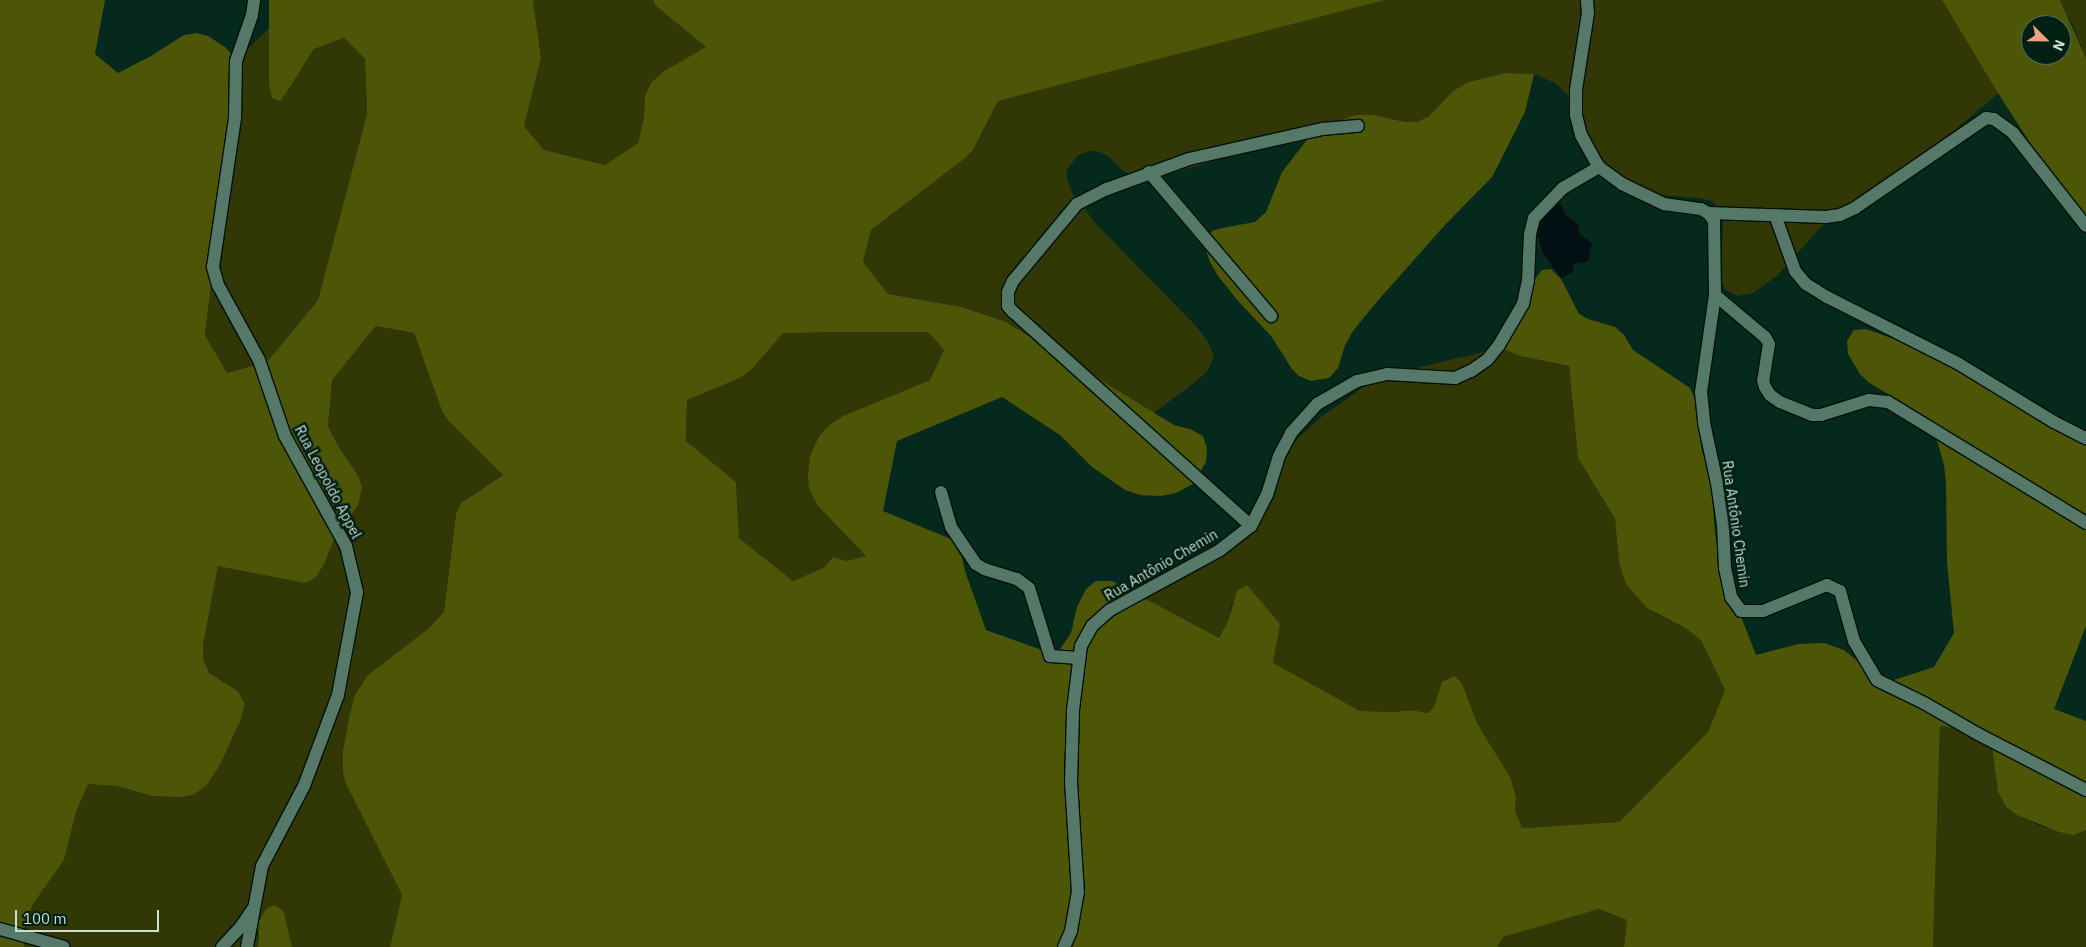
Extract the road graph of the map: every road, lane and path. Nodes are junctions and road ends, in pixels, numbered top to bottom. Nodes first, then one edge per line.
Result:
1 (254, 0) edge
2 (1587, 0) edge
3 (1358, 126) dead end
4 (1599, 167) junction
5 (1149, 172) junction
6 (1708, 213) junction
7 (1775, 215) junction
8 (2086, 226) edge
9 (1715, 295) junction
10 (1271, 316) dead end
11 (2086, 438) edge
12 (941, 492) dead end
13 (2086, 523) edge
14 (1251, 526) junction
15 (1079, 658) junction
16 (2086, 790) edge
17 (255, 906) junction
18 (0, 929) edge
19 (64, 947) edge
20 (222, 947) edge
21 (248, 947) edge
22 (1064, 947) edge

1 - 17 street, Rua Leopoldo Appel
2 - 4 street
3 - 5 street
4 - 6 street
4 - 14 street, Rua Antônio Chemin
5 - 10 street
5 - 14 street
6 - 7 street
6 - 9 street, Rua Antônio Chemin
7 - 8 street
7 - 11 street
9 - 13 street
9 - 16 street, Rua Antônio Chemin
12 - 15 street
14 - 15 street, Rua Antônio Chemin
15 - 22 street, Rua Antônio Chemin
17 - 20 street
17 - 21 street, Rua Leopoldo Appel
18 - 19 street

